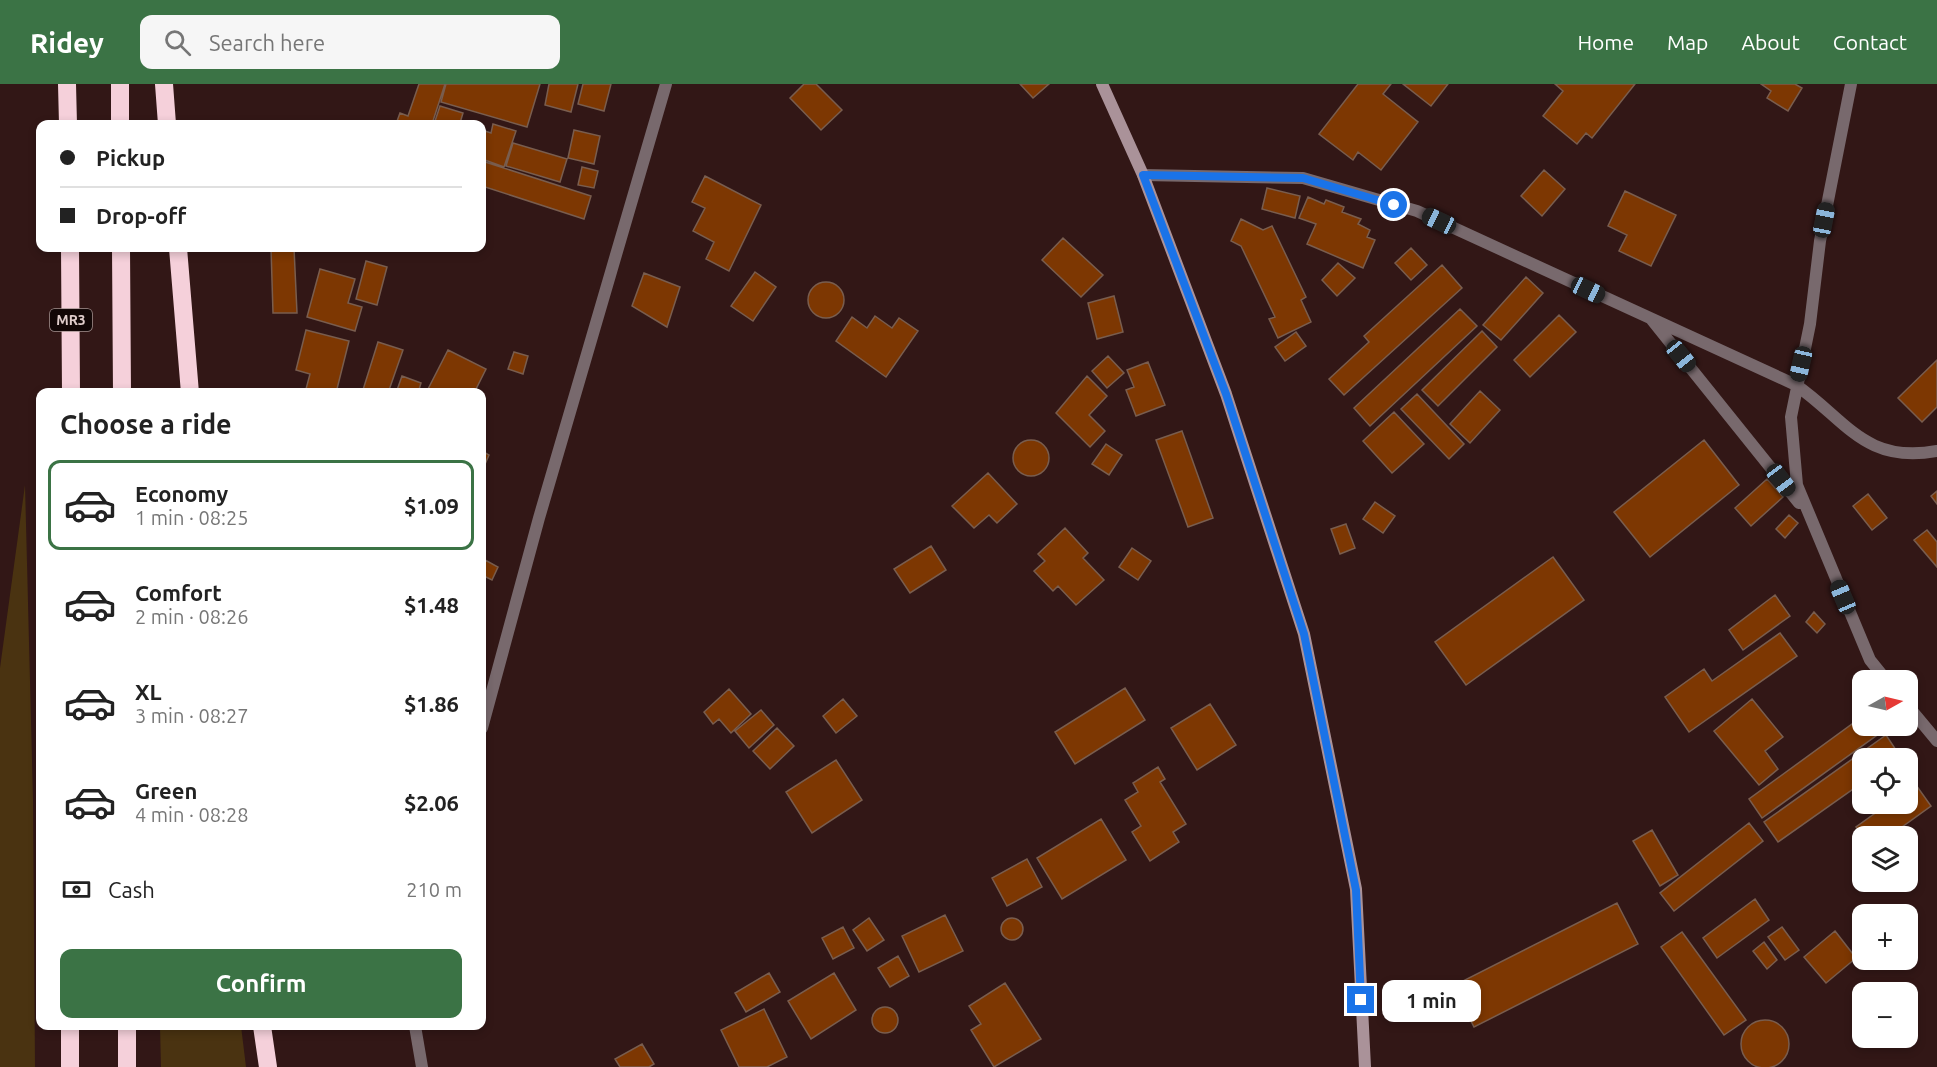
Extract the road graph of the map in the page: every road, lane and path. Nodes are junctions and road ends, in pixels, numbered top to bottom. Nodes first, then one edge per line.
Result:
1 (67, 84) edge
2 (120, 84) edge
3 (164, 84) edge
4 (666, 84) edge
5 (1102, 84) edge
6 (1851, 84) edge
7 (68, 120) edge
8 (120, 120) edge
9 (167, 120) edge
10 (1143, 175) junction
11 (70, 252) edge
12 (121, 252) edge
13 (178, 252) edge
14 (1652, 320) junction
15 (1796, 385) junction
16 (71, 388) edge
17 (122, 388) edge
18 (190, 388) edge
19 (1937, 451) edge
20 (1807, 514) junction
21 (1878, 670) edge
22 (486, 713) edge
23 (1918, 718) edge
24 (1937, 741) edge
25 (70, 1030) edge
26 (127, 1030) edge
27 (263, 1030) edge
28 (416, 1030) edge
29 (70, 1067) edge
30 (128, 1067) edge
31 (268, 1067) edge
32 (422, 1067) edge
33 (1365, 1067) edge

1 - 7 highway
2 - 8 highway
3 - 9 highway
4 - 22 street
5 - 10 street
6 - 15 street
10 - 14 street
10 - 33 street
11 - 16 highway, MR3
12 - 17 highway
13 - 18 highway
14 - 15 street
14 - 20 street
15 - 19 street
15 - 20 street
20 - 21 street
23 - 24 street
25 - 29 highway
26 - 30 highway
27 - 31 highway
28 - 32 street

